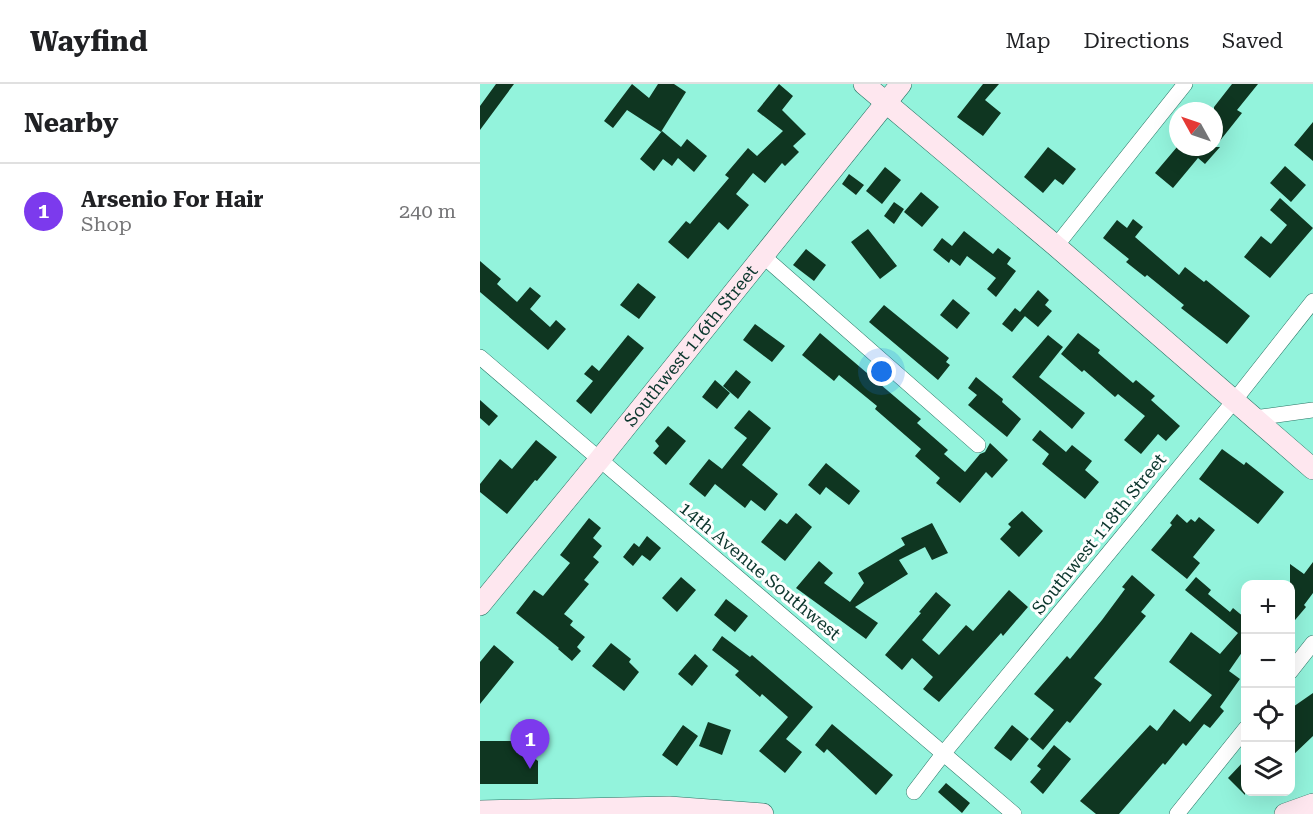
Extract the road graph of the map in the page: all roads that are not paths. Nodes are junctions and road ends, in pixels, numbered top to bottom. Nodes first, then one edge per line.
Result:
1 (864, 84) edge
2 (901, 84) edge
3 (1185, 84) edge
4 (887, 103) junction
5 (1056, 246) junction
6 (763, 256) junction
7 (1313, 301) edge
8 (480, 357) edge
9 (1234, 401) junction
10 (1313, 410) edge
11 (1254, 418) junction
12 (978, 445) dead end
13 (600, 459) junction
14 (1313, 469) edge
15 (480, 605) edge
16 (1313, 644) edge
17 (1295, 666) edge
18 (1241, 733) edge
19 (943, 754) junction
20 (915, 792) dead end
21 (1313, 804) edge
22 (480, 811) edge
23 (763, 814) edge
24 (1014, 814) edge
25 (1177, 814) edge
26 (1285, 814) edge

1 - 4 street
2 - 4 street, Southwest 116th Street
3 - 5 street
4 - 5 street
4 - 6 street, Southwest 116th Street
5 - 9 street
6 - 12 street
6 - 13 street, Southwest 116th Street
7 - 9 street, Southwest 118th Street
8 - 13 street, 14th Avenue Southwest
9 - 11 street
9 - 19 street, Southwest 118th Street
10 - 11 street
11 - 14 street
13 - 15 street, Southwest 116th Street
13 - 19 street, 14th Avenue Southwest
16 - 17 street
18 - 25 street
19 - 20 street, Southwest 118th Street
19 - 24 street, 14th Avenue Southwest
21 - 26 street
22 - 23 street

